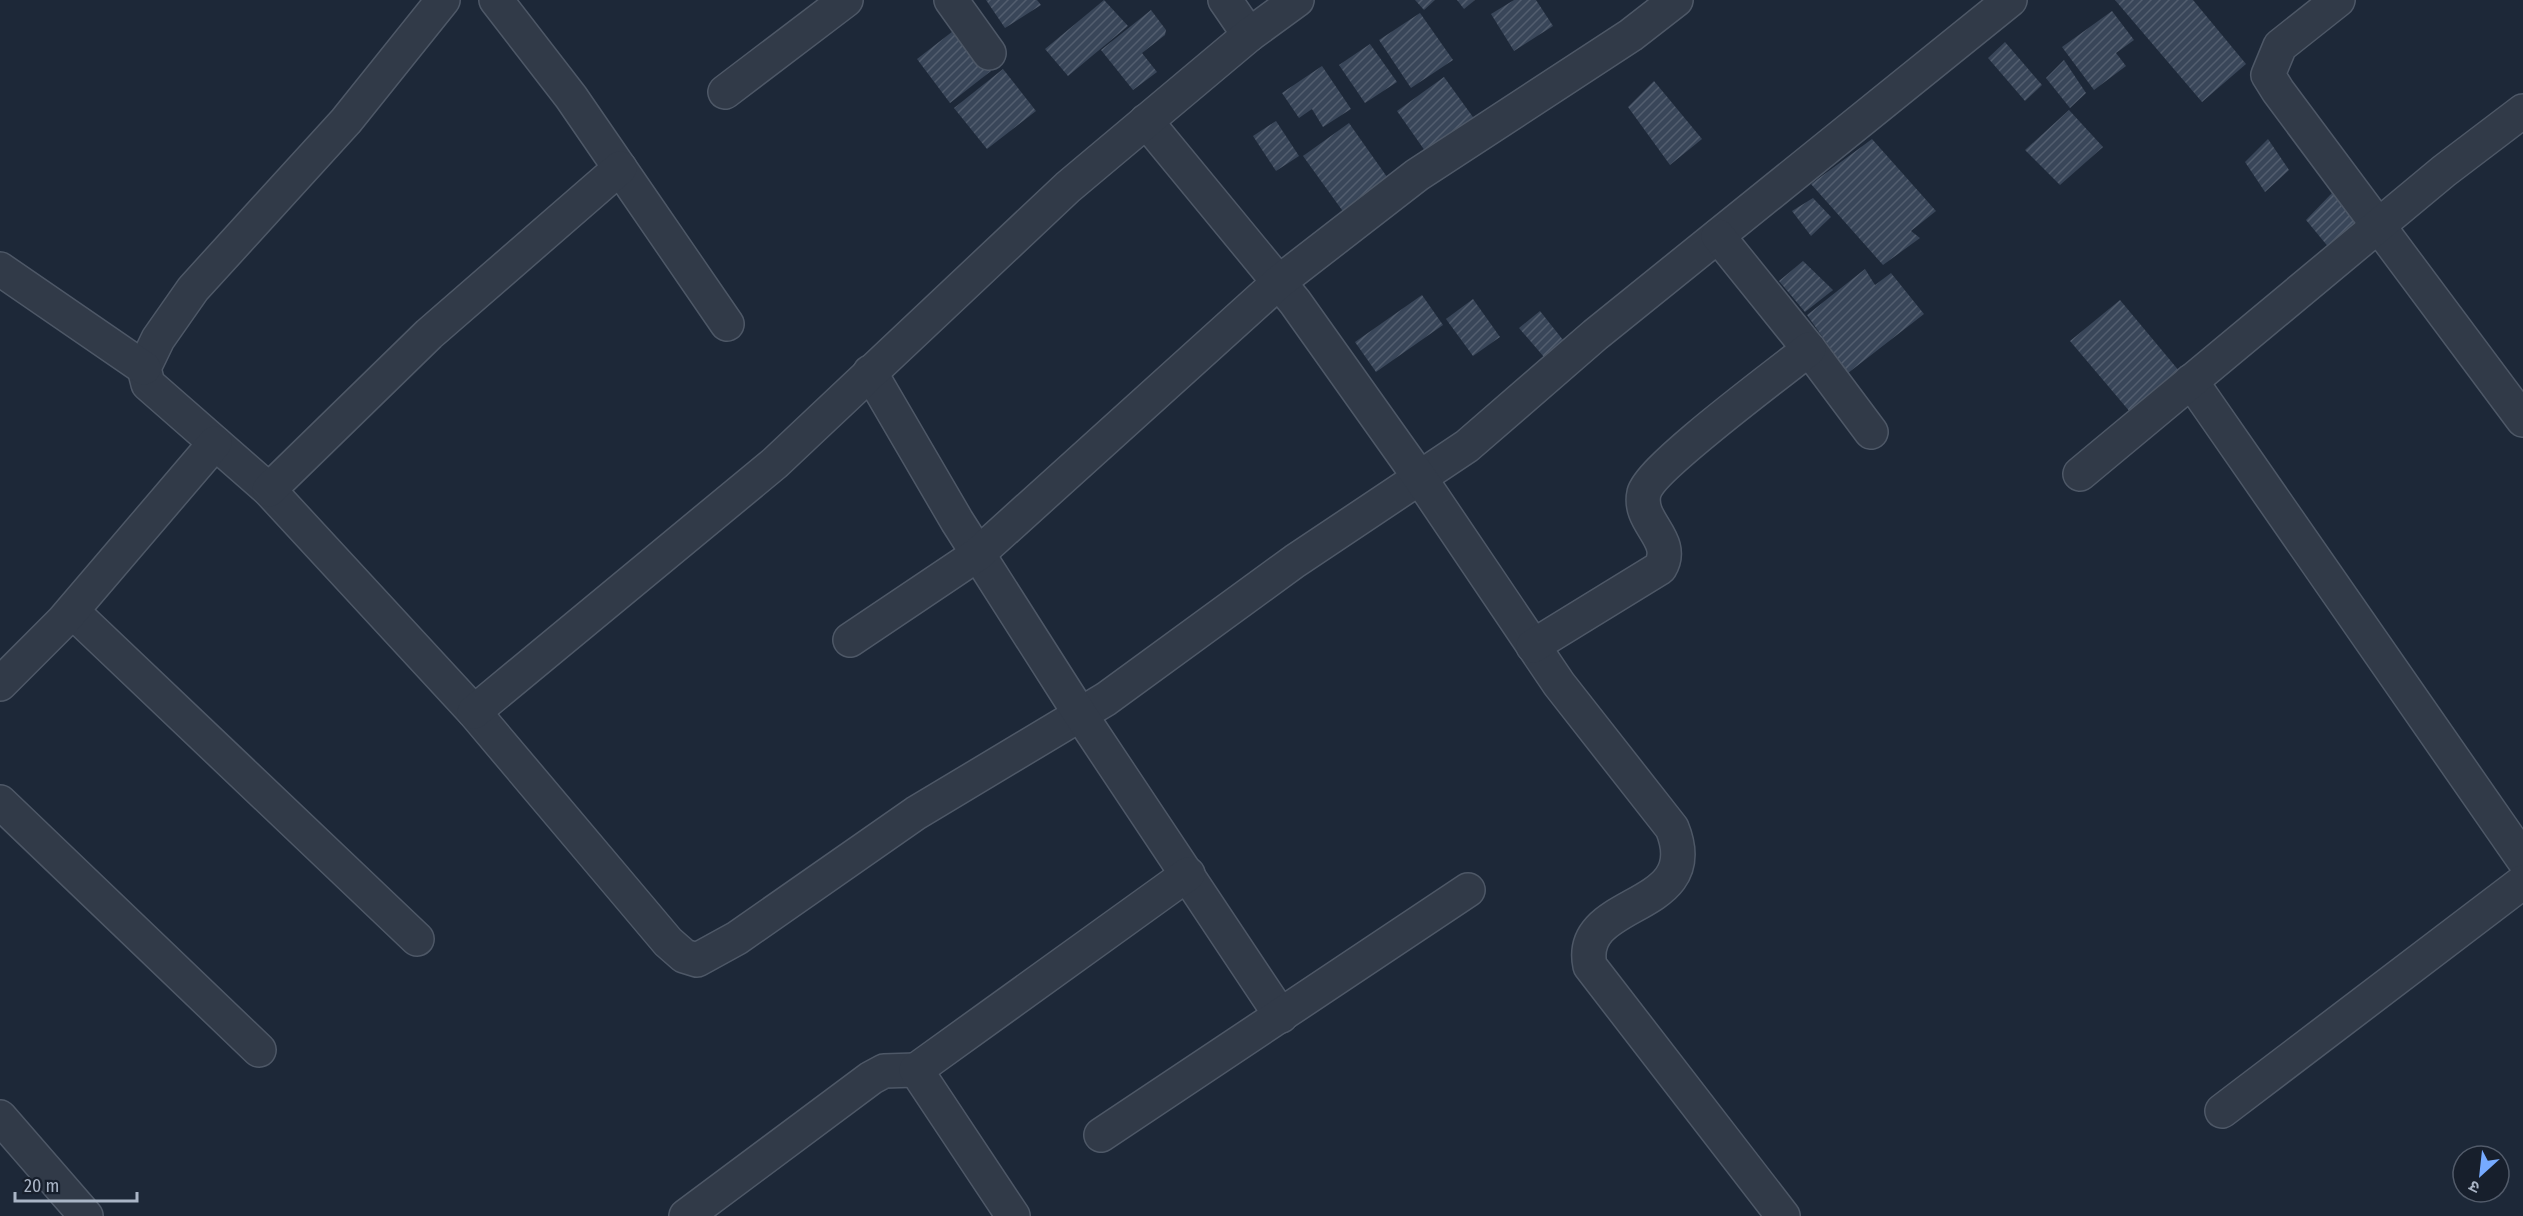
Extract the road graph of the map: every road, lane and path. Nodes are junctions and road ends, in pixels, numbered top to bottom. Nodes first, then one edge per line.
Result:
1 (442, 0) edge
2 (496, 0) edge
3 (846, 0) edge
4 (951, 0) edge
5 (1225, 0) edge
6 (1297, 0) edge
7 (1676, 0) edge
8 (2010, 0) edge
9 (2338, 0) edge
10 (1249, 35) junction
11 (989, 53) dead end
12 (725, 92) dead end
13 (2523, 111) edge
14 (1146, 121) junction
15 (620, 168) junction
16 (2377, 226) junction
17 (1718, 236) junction
18 (0, 269) edge
19 (1279, 282) junction
20 (727, 324) dead end
21 (1809, 349) junction
22 (144, 368) junction
23 (870, 372) junction
24 (2191, 381) junction
25 (2523, 420) edge
26 (1871, 432) dead end
27 (215, 444) junction
28 (2080, 474) dead end
29 (1420, 478) junction
30 (268, 490) junction
31 (978, 554) junction
32 (72, 610) junction
33 (850, 640) dead end
34 (1533, 646) junction
35 (0, 684) edge
36 (474, 712) junction
37 (1080, 714) junction
38 (0, 801) edge
39 (2523, 859) edge
40 (1188, 874) junction
41 (2523, 882) edge
42 (1468, 890) dead end
43 (417, 939) dead end
44 (1281, 1016) junction
45 (260, 1050) dead end
46 (916, 1070) junction
47 (2222, 1112) dead end
48 (0, 1117) edge
49 (1101, 1135) dead end
50 (86, 1216) edge
51 (686, 1216) edge
52 (1013, 1216) edge
53 (1783, 1216) edge

1 - 22 street
2 - 15 street
3 - 12 street
4 - 11 street
5 - 10 street
6 - 10 street
7 - 19 street
8 - 17 street
9 - 16 street
10 - 14 street
13 - 16 street
14 - 19 street
14 - 23 street
15 - 20 street
15 - 30 street
16 - 24 street
16 - 25 street
17 - 21 street
17 - 29 street
18 - 22 street
19 - 29 street
19 - 31 street
21 - 26 street
21 - 34 street
22 - 27 street
23 - 31 street
23 - 36 street
24 - 28 street
24 - 39 street
27 - 30 street
27 - 32 street
29 - 34 street
29 - 37 street
30 - 36 street
31 - 33 street
31 - 37 street
32 - 35 street
32 - 43 street
34 - 53 street
36 - 37 street
37 - 40 street
38 - 45 street
40 - 44 street
40 - 46 street
41 - 47 street
42 - 44 street
44 - 49 street
46 - 51 street
46 - 52 street
48 - 50 street

